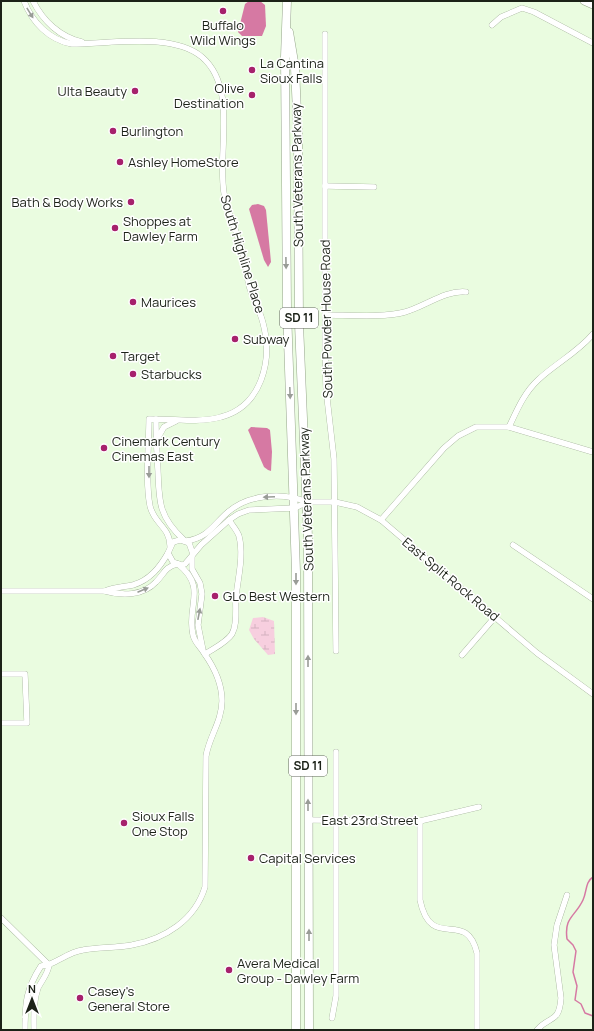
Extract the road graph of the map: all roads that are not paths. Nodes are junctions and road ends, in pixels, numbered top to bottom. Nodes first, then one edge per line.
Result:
1 (24, 1) edge
2 (33, 1) edge
3 (287, 1) edge
4 (584, 1) edge
5 (593, 5) edge
6 (287, 17) junction
7 (492, 25) dead end
8 (325, 34) dead end
9 (86, 42) junction
10 (593, 43) edge
11 (325, 186) junction
12 (374, 187) dead end
13 (466, 292) dead end
14 (325, 315) junction
15 (593, 334) edge
16 (156, 419) junction
17 (184, 419) junction
18 (509, 427) junction
19 (156, 445) junction
20 (593, 452) edge
21 (294, 496) junction
22 (307, 502) junction
23 (335, 502) junction
24 (295, 508) junction
25 (229, 520) junction
26 (382, 520) junction
27 (185, 540) junction
28 (513, 545) dead end
29 (170, 546) junction
30 (168, 553) junction
31 (193, 555) junction
32 (178, 564) junction
33 (1, 591) edge
34 (106, 591) junction
35 (593, 599) edge
36 (495, 618) junction
37 (336, 651) dead end
38 (204, 653) junction
39 (462, 655) dead end
40 (1, 674) edge
41 (593, 694) edge
42 (1, 723) edge
43 (336, 752) dead end
44 (479, 807) dead end
45 (308, 820) junction
46 (335, 821) junction
47 (420, 821) junction
48 (567, 895) dead end
49 (1, 918) edge
50 (49, 965) junction
51 (332, 1018) dead end
52 (25, 1030) edge
53 (34, 1030) edge
54 (296, 1030) edge
55 (309, 1030) edge
56 (477, 1030) edge
57 (537, 1030) edge

1 -> 9 street, South Highline Place
2 - 9 street, South Highline Place
3 - 6 highway, South Veterans Parkway / SD 11
4 - 5 main road
6 -> 21 highway, South Veterans Parkway / SD 11
6 - 22 highway, South Veterans Parkway / SD 11
7 - 10 street
8 - 11 street, South Powder House Road
9 - 17 street, South Highline Place
11 - 12 street
11 - 14 street, South Powder House Road
13 - 14 street
14 - 23 street, South Powder House Road
15 - 18 street
16 - 17 street, South Highline Place
16 - 19 street
16 -> 29 street, South Highline Place
17 - 19 street
18 - 20 street
18 - 26 street
19 - 27 street
21 - 22 street
21 - 24 highway, South Veterans Parkway / SD 11
21 -> 27 street
22 - 23 street, East Split Rock Road
22 - 24 street, East Split Rock Road
45 -> 22 highway, South Veterans Parkway / SD 11
23 - 26 street, East Split Rock Road
23 - 37 street, South Powder House Road
24 - 25 street
24 -> 54 highway, South Veterans Parkway / SD 11
25 - 31 street
25 - 38 street
26 - 36 street, East Split Rock Road
27 - 29 street
27 - 31 street
28 - 35 street
29 - 30 street
30 - 32 street
30 - 34 street
31 - 32 street
38 -> 31 street
34 -> 32 street
32 - 38 street
33 - 34 street
36 - 39 street
36 - 41 street, East Split Rock Road
38 - 50 street
40 - 42 street
43 - 46 street
44 - 47 street, East 23rd Street
45 - 46 street, East 23rd Street
55 -> 45 highway, South Veterans Parkway / SD 11
46 - 47 street, East 23rd Street
46 - 51 street
47 - 56 street
48 - 57 street
49 - 50 street
50 - 52 street
50 - 53 street

